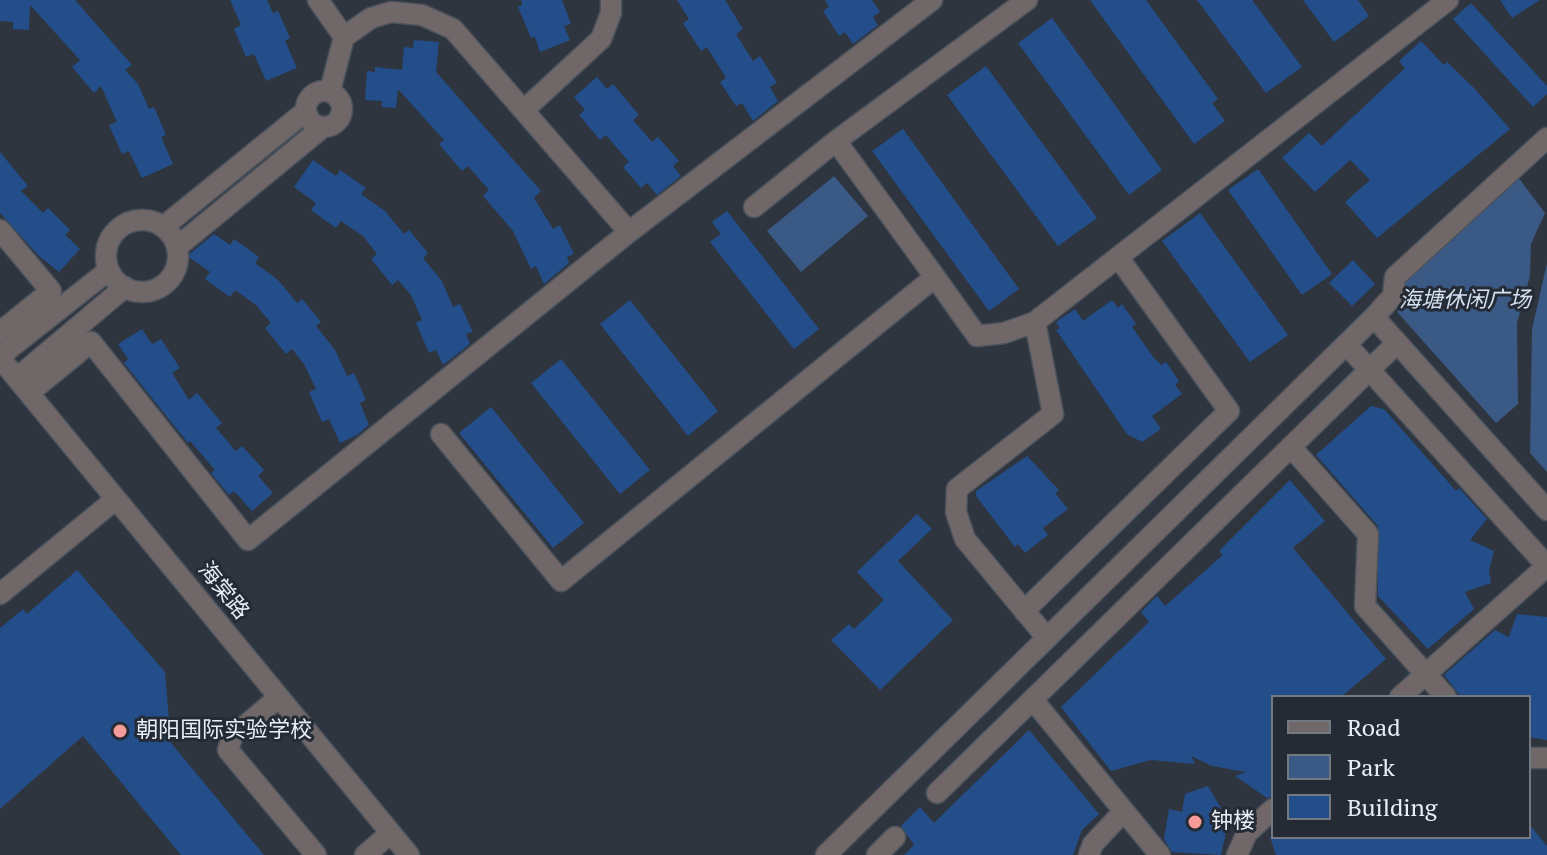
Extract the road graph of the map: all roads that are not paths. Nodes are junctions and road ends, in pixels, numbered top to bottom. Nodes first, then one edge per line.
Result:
1 (318, 0) edge
2 (611, 0) edge
3 (932, 0) edge
4 (1027, 0) edge
5 (1448, 0) edge
6 (344, 37) junction
7 (330, 91) junction
8 (524, 110) junction
9 (306, 111) junction
10 (323, 127) junction
11 (1547, 138) edge
12 (836, 141) junction
13 (754, 207) dead end
14 (163, 227) junction
15 (0, 230) edge
16 (629, 232) junction
17 (177, 247) junction
18 (1118, 257) junction
19 (109, 270) junction
20 (935, 277) junction
21 (125, 287) junction
22 (57, 298) junction
23 (1374, 317) junction
24 (1035, 322) junction
25 (0, 332) edge
26 (85, 334) junction
27 (1397, 343) junction
28 (1346, 344) junction
29 (0, 357) edge
30 (1370, 370) junction
31 (23, 386) junction
32 (441, 434) dead end
33 (1291, 447) junction
34 (116, 499) junction
35 (1547, 510) edge
36 (1547, 566) edge
37 (0, 594) edge
38 (1024, 611) junction
39 (1047, 638) junction
40 (1426, 674) junction
41 (1402, 695) edge
42 (1444, 695) edge
43 (279, 697) junction
44 (1033, 700) junction
45 (937, 793) dead end
46 (1124, 811) junction
47 (1271, 811) edge
48 (391, 833) junction
49 (895, 837) dead end
50 (316, 855) edge
51 (365, 855) edge
52 (409, 855) edge
53 (826, 855) edge
54 (877, 855) edge
55 (1089, 855) edge
56 (1160, 855) edge
57 (1237, 855) edge

1 - 6 street
2 - 8 street
3 - 16 street
4 - 12 street
5 - 18 street
6 - 7 street
6 - 8 street
7 - 9 street
7 - 10 street
8 - 16 street
9 - 10 street
9 - 14 street
10 - 17 street
11 - 23 street
12 - 13 street
12 - 20 street
14 - 17 street
14 - 19 street
15 - 22 street
16 - 26 street
17 - 21 street
18 - 24 street
18 - 38 street
19 - 21 street
19 - 22 street
20 - 24 street
20 - 32 street
21 - 26 street
22 - 25 street
22 - 26 street
22 - 29 street
23 - 27 street
23 - 28 street
24 - 38 street
26 - 31 street
27 - 30 street
27 - 35 street
28 - 30 street
28 - 39 street
29 - 31 street, 海棠路
30 - 33 street
30 - 36 street
31 - 34 street, 海棠路
33 - 40 street
33 - 44 street
34 - 37 street
34 - 43 street, 海棠路
36 - 40 street
38 - 39 street
39 - 53 street
40 - 41 street
40 - 42 street
43 - 48 street, 海棠路
43 - 50 street
44 - 45 street
44 - 46 street
46 - 55 street
46 - 56 street
47 - 57 street
48 - 51 street
48 - 52 street, 海棠路
49 - 54 street

